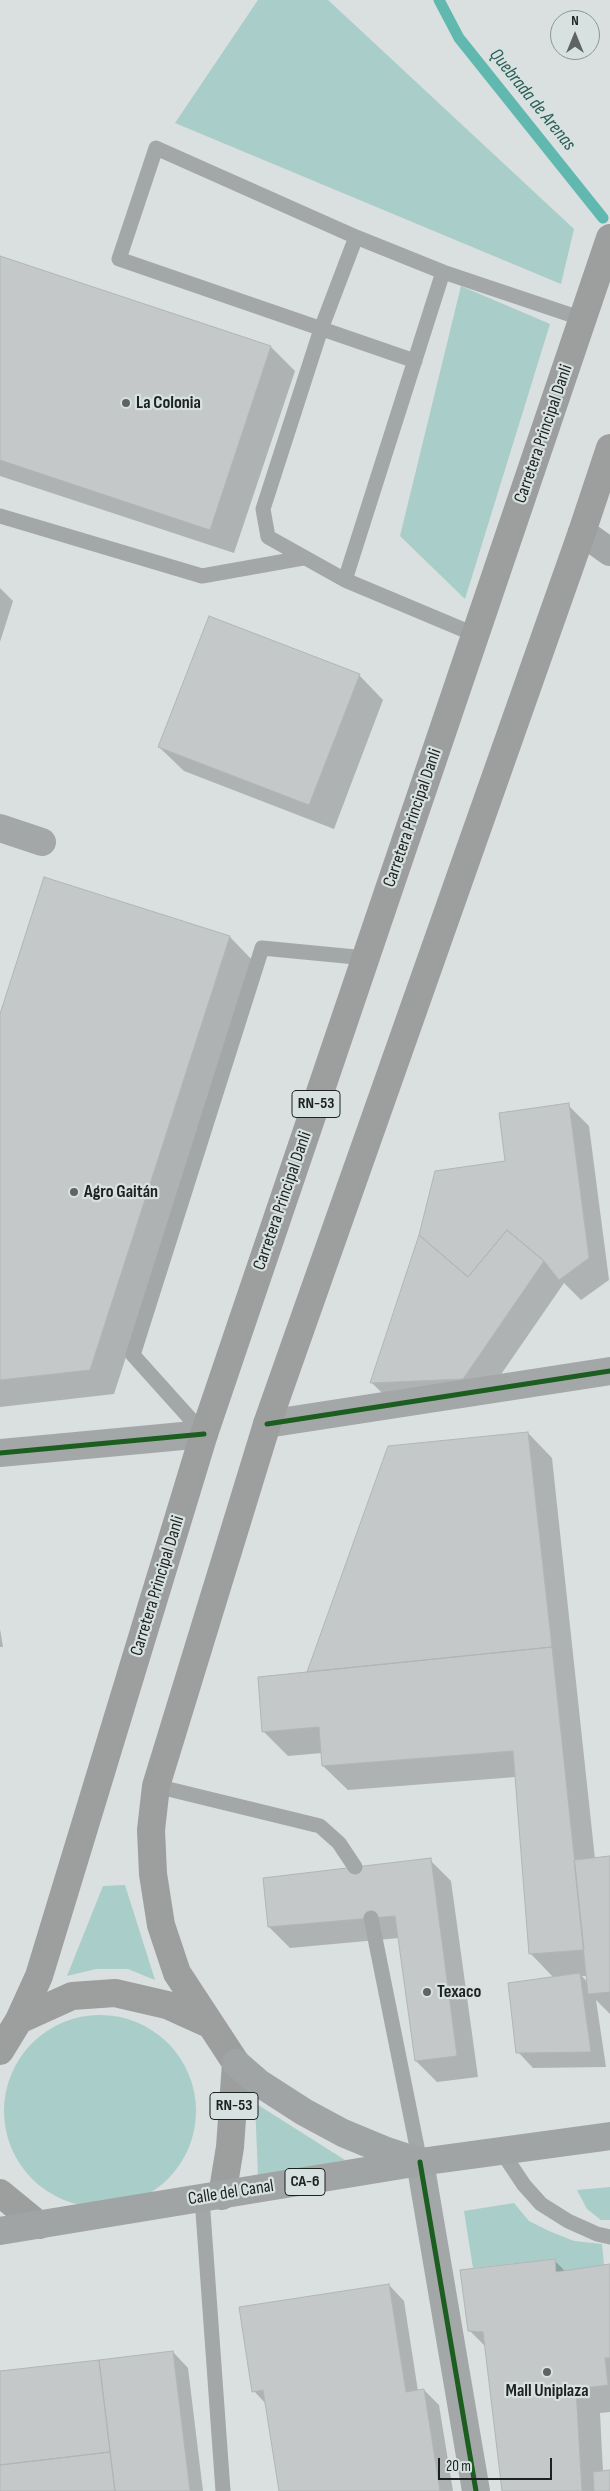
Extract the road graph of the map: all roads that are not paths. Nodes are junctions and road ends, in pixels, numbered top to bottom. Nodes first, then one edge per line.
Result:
1 (356, 236) junction
2 (610, 238) edge
3 (443, 272) junction
4 (583, 319) junction
5 (321, 329) junction
6 (415, 361) junction
7 (610, 448) edge
8 (0, 516) edge
9 (582, 532) junction
10 (610, 552) edge
11 (303, 558) junction
12 (345, 580) junction
13 (476, 635) junction
14 (0, 828) edge
15 (42, 842) dead end
16 (366, 958) junction
17 (610, 1371) edge
18 (267, 1424) junction
19 (204, 1434) junction
20 (0, 1453) edge
21 (156, 1786) junction
22 (355, 1867) dead end
23 (371, 1918) dead end
24 (19, 2020) junction
25 (209, 2024) junction
26 (0, 2051) edge
27 (236, 2063) junction
28 (610, 2136) edge
29 (502, 2152) junction
30 (420, 2162) junction
31 (0, 2193) edge
32 (212, 2197) junction
33 (40, 2225) junction
34 (0, 2231) edge
35 (610, 2237) edge
36 (223, 2491) edge
37 (476, 2491) edge

1 - 3 lane
1 - 5 lane
1 - 5 lane
2 - 4 main road, Carretera Principal Danli / RN-53
3 - 4 lane
3 - 6 lane
4 - 13 main road, Carretera Principal Danli / RN-53
5 - 6 lane
5 - 11 lane
6 - 12 lane
7 - 9 main road
8 - 11 lane
9 - 10 street
9 - 18 main road
11 - 12 lane
12 - 13 lane
13 - 16 main road, Carretera Principal Danli / RN-53
14 - 15 street
16 - 19 main road, Carretera Principal Danli / RN-53
16 - 19 lane
17 - 18 street
18 - 21 main road
19 - 20 street
19 - 24 main road, Carretera Principal Danli / RN-53
21 - 22 lane
21 - 25 main road
23 - 30 lane
24 - 25 main road
24 - 26 main road, Carretera Principal Danli / RN-53
25 - 27 main road
27 - 30 highway
27 - 32 main road, RN-53
28 - 29 highway, Calle del Canal / CA-6
29 - 30 highway, Calle del Canal / CA-6
29 - 35 lane
30 - 32 highway, Calle del Canal / CA-6
30 - 37 street
31 - 33 main road
32 - 33 highway, Calle del Canal / CA-6
32 - 36 lane
33 - 34 highway, Calle del Canal / CA-6

